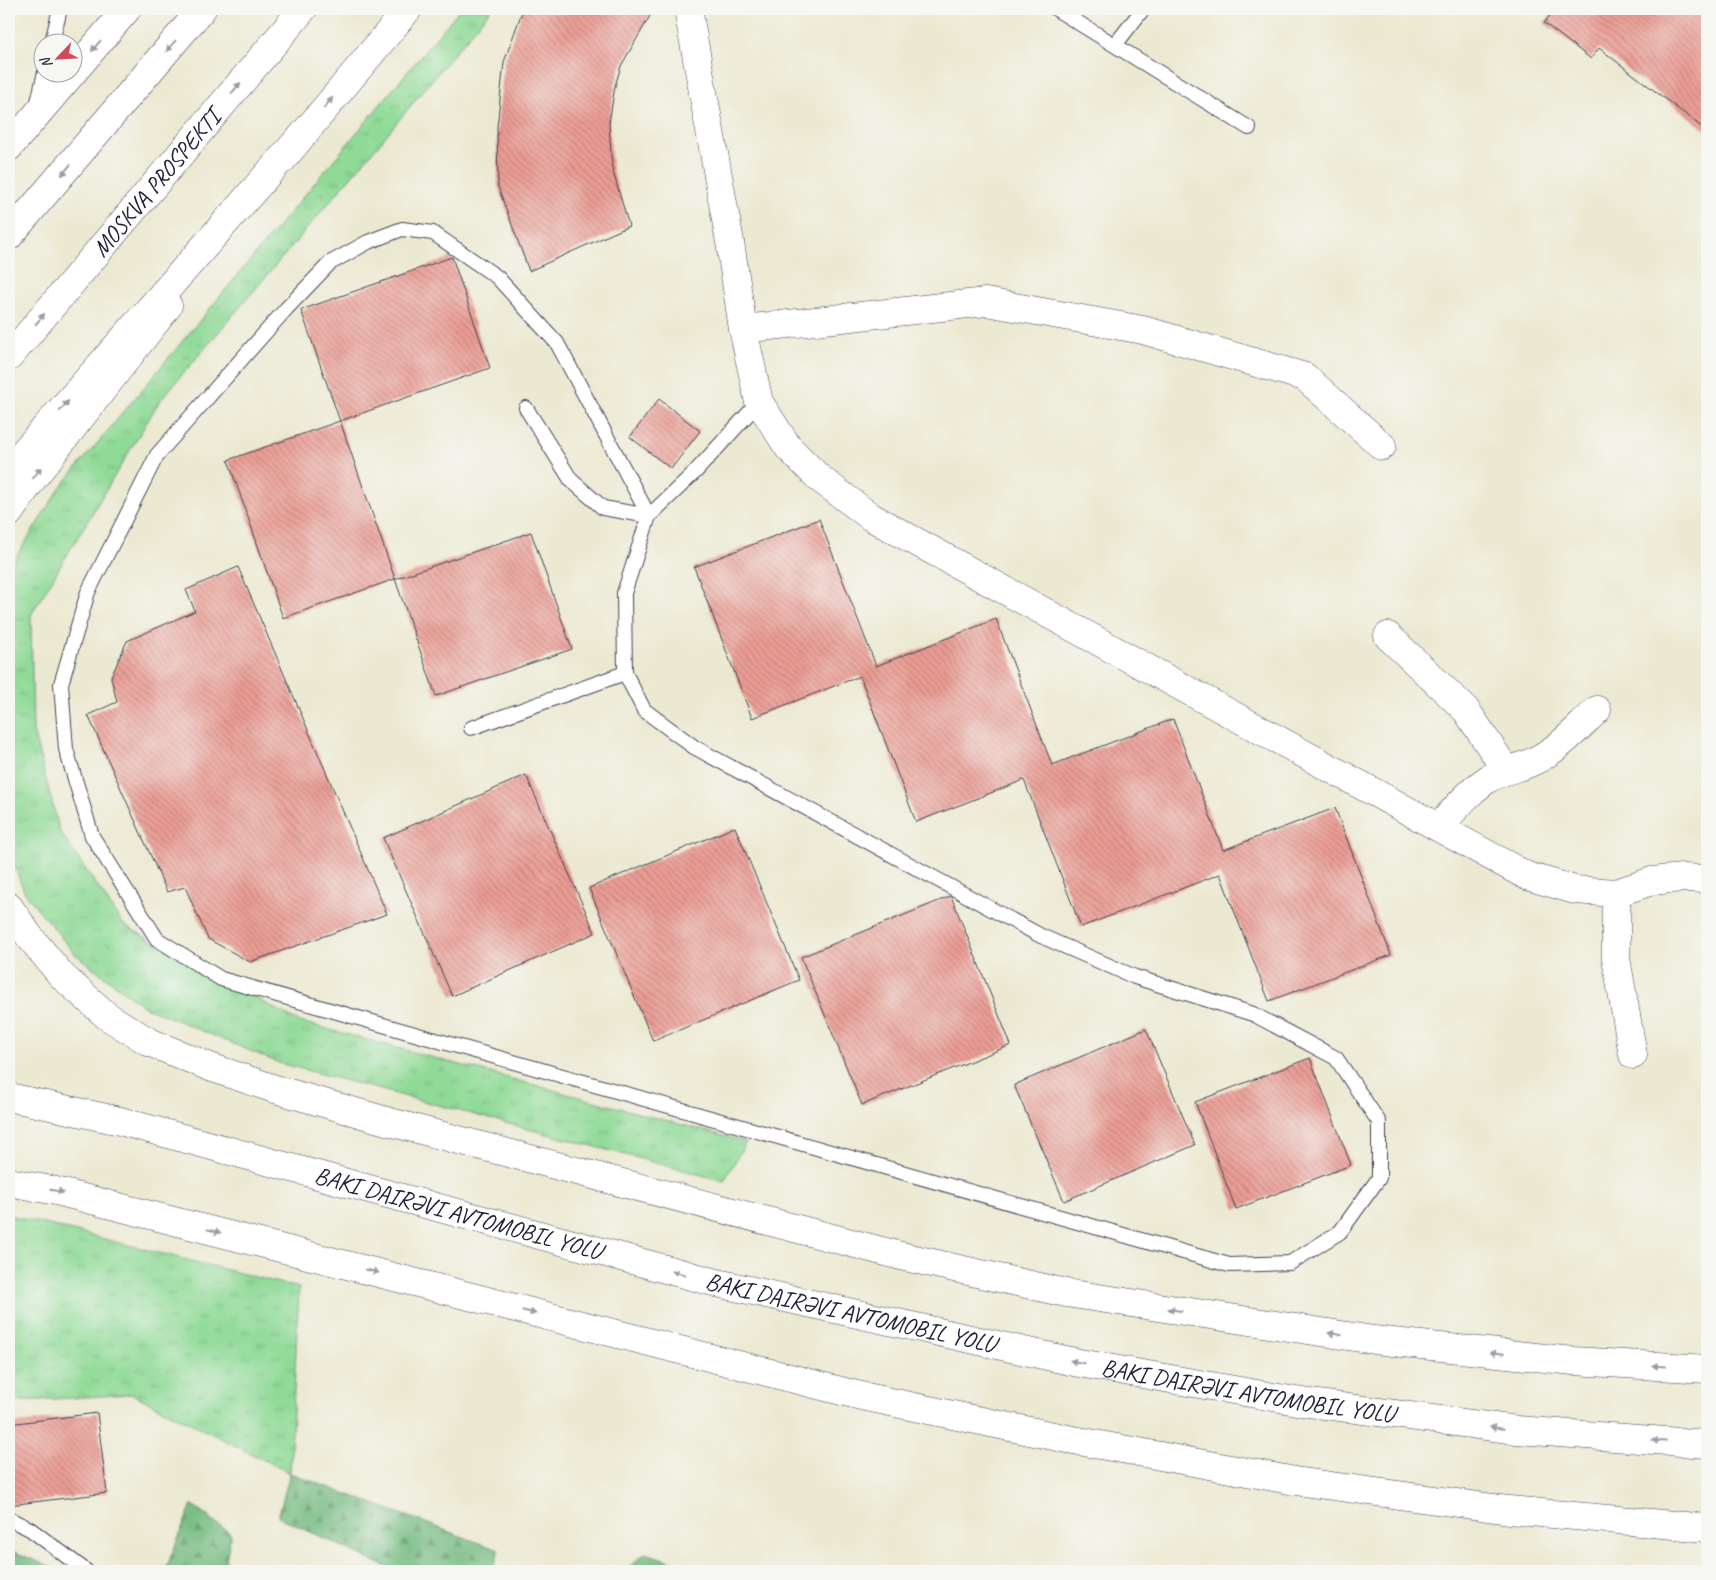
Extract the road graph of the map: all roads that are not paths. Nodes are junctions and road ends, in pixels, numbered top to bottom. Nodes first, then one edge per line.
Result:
1 (60, 9) edge
2 (127, 9) edge
3 (202, 9) edge
4 (303, 9) edge
5 (408, 9) edge
6 (688, 9) edge
7 (1056, 9) edge
8 (1143, 9) edge
9 (54, 32) edge
10 (1115, 45) junction
11 (42, 82) edge
12 (33, 120) junction
13 (1249, 128) dead end
14 (297, 141) junction
15 (9, 148) edge
16 (9, 236) edge
17 (743, 329) junction
18 (9, 356) edge
19 (759, 402) junction
20 (526, 408) dead end
21 (1382, 446) dead end
22 (9, 469) edge
23 (9, 513) edge
24 (649, 516) junction
25 (1388, 636) dead end
26 (625, 673) junction
27 (1596, 710) dead end
28 (471, 728) dead end
29 (1506, 770) junction
30 (1439, 827) junction
31 (1707, 879) edge
32 (1616, 893) junction
33 (9, 907) edge
34 (1633, 1055) dead end
35 (9, 1097) edge
36 (9, 1182) edge
37 (1707, 1369) edge
38 (1707, 1444) edge
39 (9, 1519) edge
40 (1707, 1528) edge
41 (86, 1571) edge

1 - 9 lane
2 -> 12 main road
3 -> 16 main road
18 -> 4 main road, MOSKVA PROSPEKTI
14 -> 5 main road
6 - 17 main road
7 - 10 lane
8 - 10 lane
10 - 13 lane
11 - 12 lane
12 - 15 main road
22 -> 14 main road
23 -> 14 main road
17 - 19 main road
17 - 21 main road
19 - 24 lane
19 - 30 main road
20 - 24 lane
24 - 26 lane
24 - 26 lane
25 - 29 main road
26 - 28 lane
27 - 29 main road
29 - 30 main road
30 - 32 main road
31 - 32 main road
32 - 34 main road
37 -> 33 main road
38 -> 35 main road
36 -> 40 main road
39 - 41 lane

